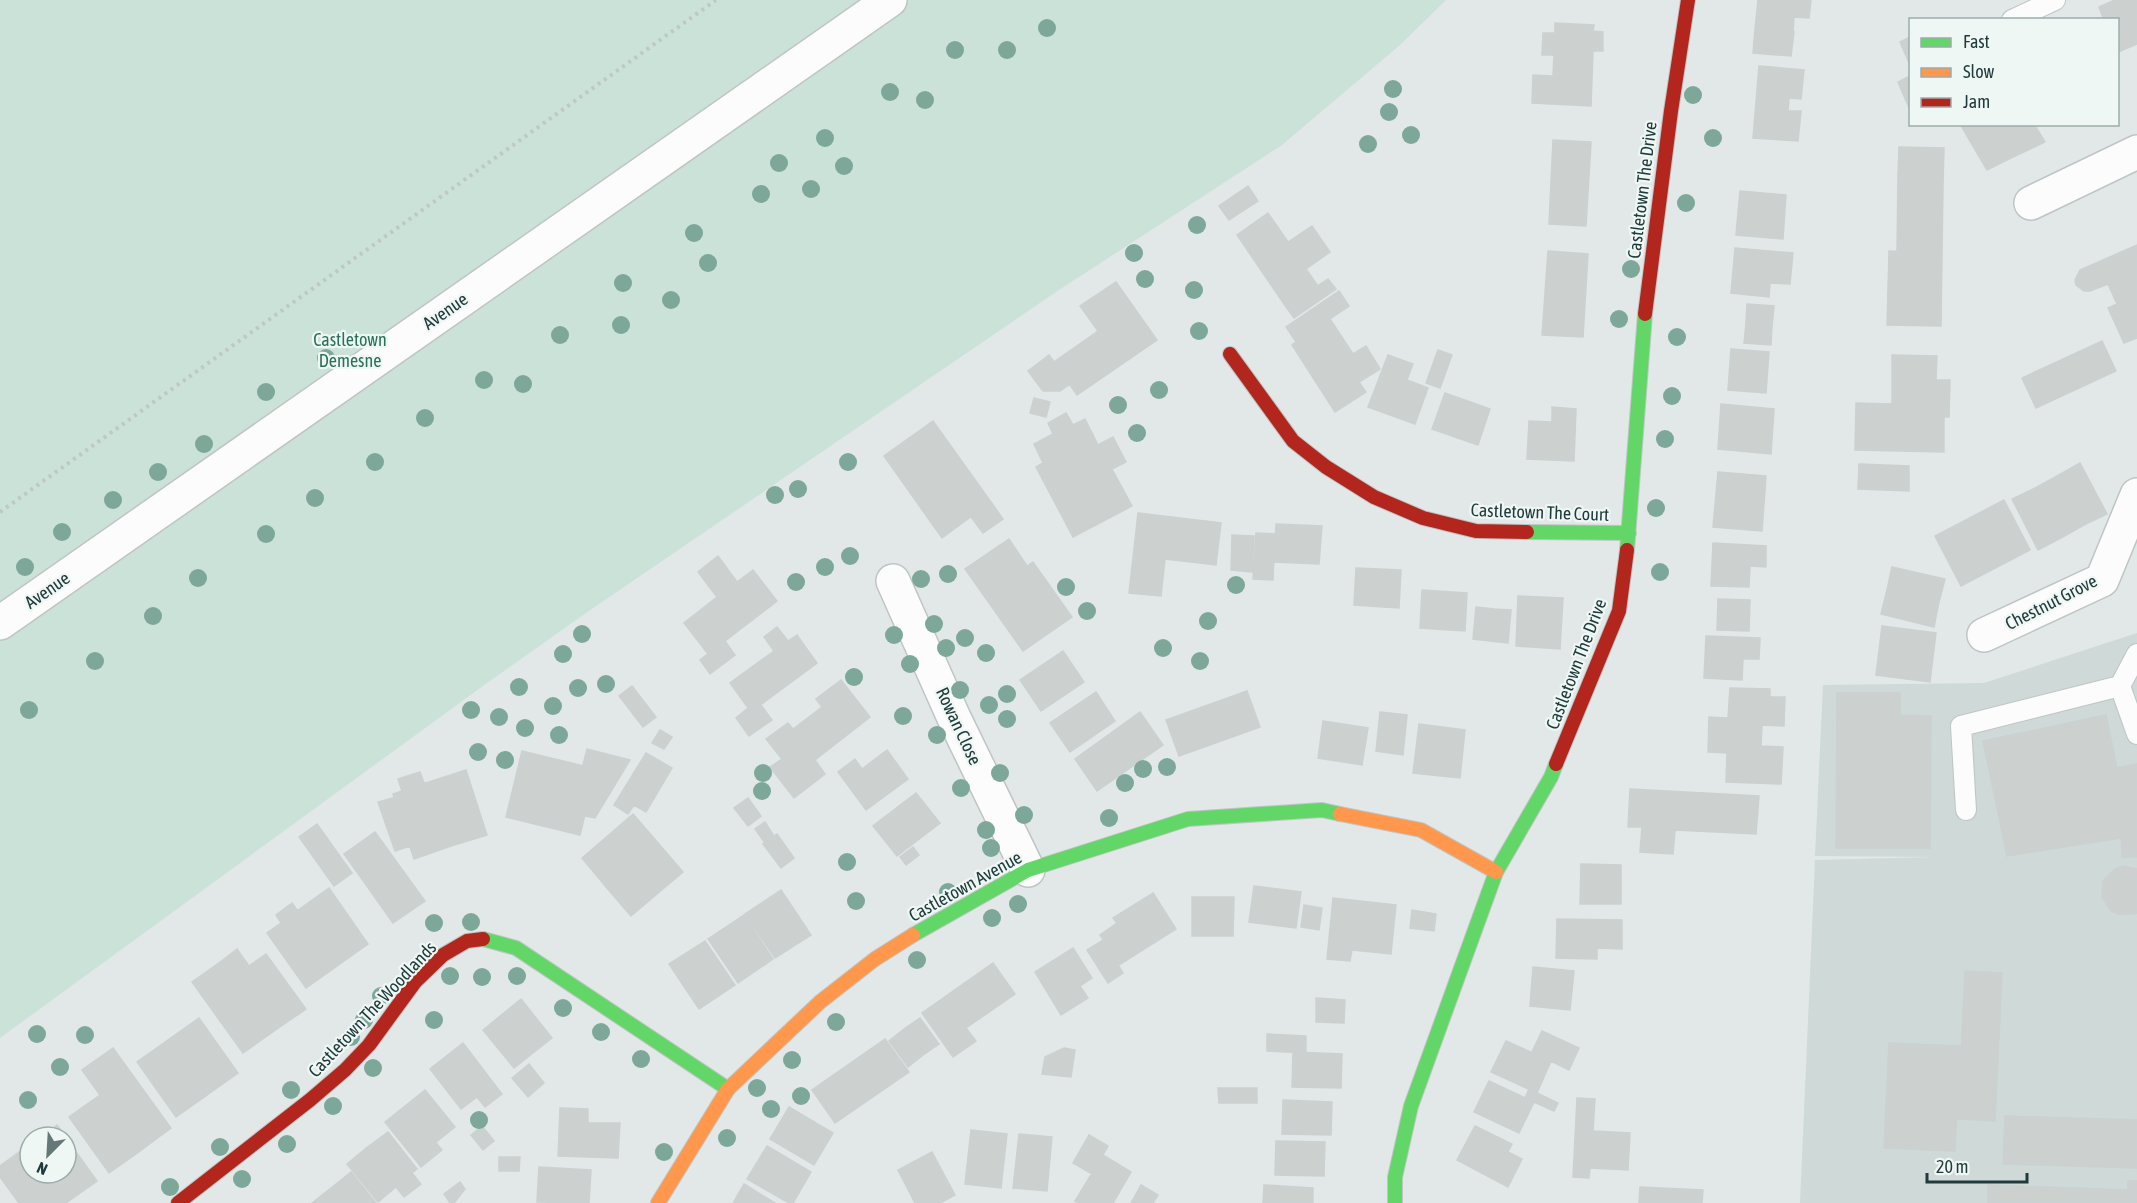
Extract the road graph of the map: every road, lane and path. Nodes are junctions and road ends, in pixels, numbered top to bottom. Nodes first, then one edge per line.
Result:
1 (716, 0) edge
2 (890, 0) edge
3 (1688, 0) edge
4 (2055, 0) edge
5 (2016, 18) edge
6 (2137, 152) edge
7 (2031, 202) dead end
8 (1230, 354) dead end
9 (2137, 495) edge
10 (0, 512) edge
11 (1629, 533) junction
12 (893, 581) dead end
13 (0, 623) edge
14 (1984, 635) dead end
15 (2137, 654) edge
16 (2120, 686) junction
17 (2137, 734) edge
18 (1966, 810) dead end
19 (1028, 870) junction
20 (1496, 872) junction
21 (728, 1089) junction
22 (178, 1203) edge
23 (658, 1203) edge
24 (1395, 1203) edge

1 - 10 path
2 - 13 street, Avenue
3 - 11 street, Castletown The Drive
4 - 5 lane
6 - 7 street
8 - 11 street, Castletown The Court
9 - 14 street, Chestnut Grove
11 - 20 street, Castletown The Drive
12 - 19 street, Rowan Close
15 - 16 lane
16 - 17 lane
16 - 18 lane
19 - 20 street, Castletown Avenue
19 - 21 street, Castletown Avenue
20 - 24 street, Castletown The Drive
21 - 22 street, Castletown The Woodlands
21 - 23 street, Castletown Avenue

